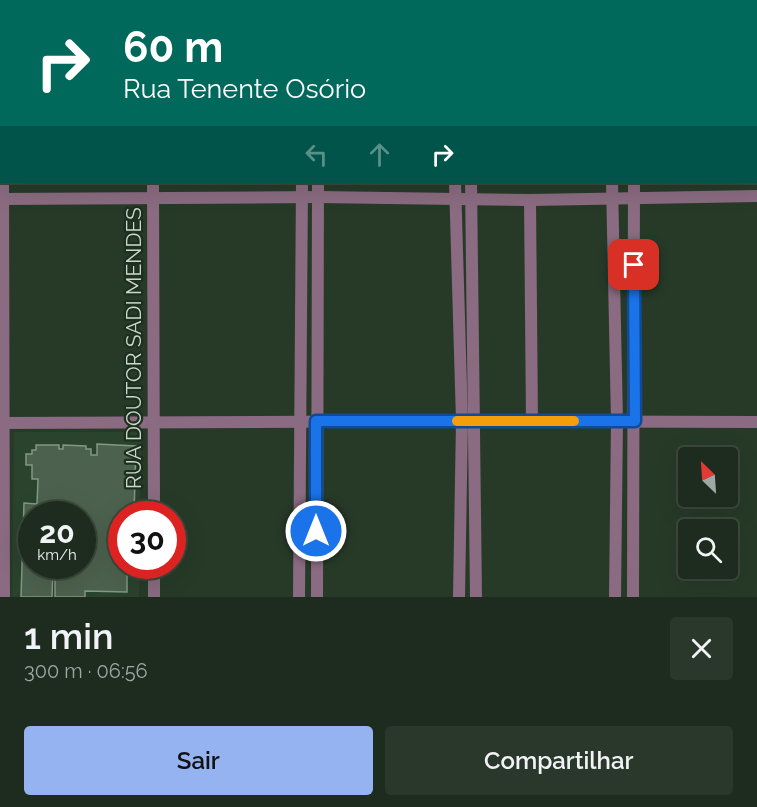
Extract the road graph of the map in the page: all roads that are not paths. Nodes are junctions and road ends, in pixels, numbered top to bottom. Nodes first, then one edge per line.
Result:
1 (3, 183) edge
2 (153, 183) edge
3 (302, 183) edge
4 (318, 183) edge
5 (455, 183) edge
6 (471, 183) edge
7 (612, 183) edge
8 (634, 183) edge
9 (757, 196) edge
10 (302, 197) junction
11 (318, 197) junction
12 (153, 198) junction
13 (612, 198) junction
14 (634, 198) junction
15 (2, 199) edge
16 (455, 200) junction
17 (470, 200) junction
18 (530, 200) junction
19 (316, 421) junction
20 (462, 421) junction
21 (475, 421) junction
22 (532, 421) junction
23 (617, 421) junction
24 (635, 421) junction
25 (300, 422) junction
26 (757, 422) edge
27 (1, 423) edge
28 (153, 423) junction
29 (154, 501) edge
30 (154, 579) edge
31 (4, 597) edge
32 (154, 597) edge
33 (299, 597) edge
34 (317, 597) edge
35 (459, 597) edge
36 (476, 597) edge
37 (615, 597) edge
38 (633, 597) edge

1 - 15 street
2 - 12 street, RUA DOUTOR SADI MENDES
3 - 10 street
4 - 11 street
5 - 16 street
6 - 17 street
7 - 13 street
8 - 14 street
9 - 14 street
10 - 11 street
10 - 12 street
10 - 25 street
11 - 16 street
11 - 19 street
12 - 15 street
12 - 28 street, RUA DOUTOR SADI MENDES
13 - 14 street
13 - 18 street
13 - 23 street
14 - 24 street
15 - 27 street
16 - 17 street
16 - 20 street
17 - 18 street
17 - 21 street
18 - 22 street
19 - 20 street
19 - 25 street
19 - 34 street
20 - 21 street
20 - 35 street
21 - 22 street
21 - 36 street
22 - 23 street
23 - 24 street
23 - 37 street
24 - 26 street
24 - 38 street
25 - 28 street
25 - 33 street
27 - 28 street
27 - 31 street
28 - 29 street, RUA DOUTOR SADI MENDES
30 - 32 street

